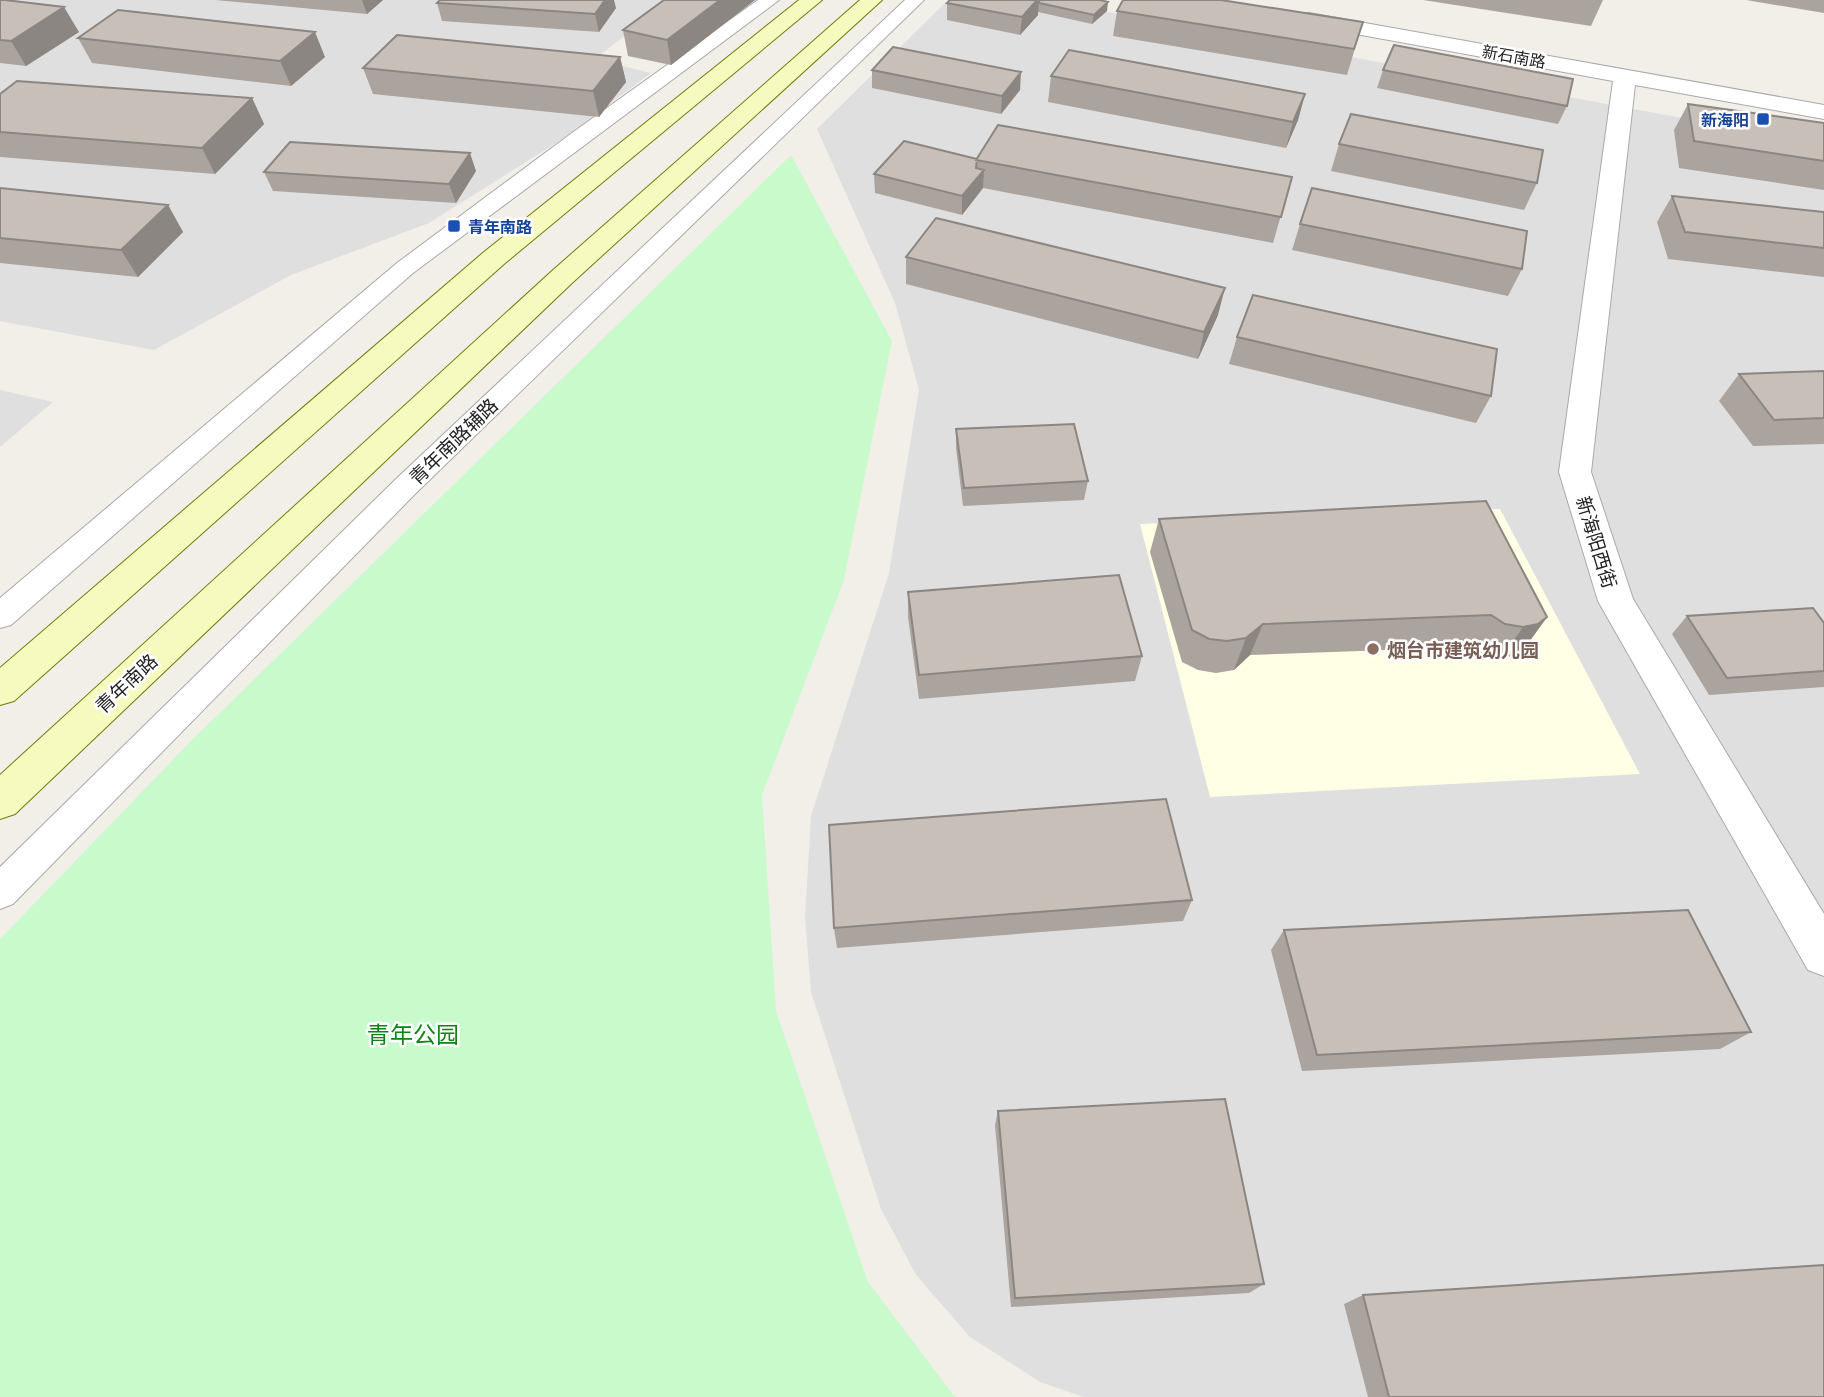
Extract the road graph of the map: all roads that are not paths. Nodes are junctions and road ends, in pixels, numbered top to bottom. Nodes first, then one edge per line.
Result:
1 (770, 0) edge
2 (872, 0) edge
3 (915, 0) edge
4 (811, 1) edge
5 (1285, 15) edge
6 (1625, 76) junction
7 (1824, 112) edge
8 (0, 616) edge
9 (0, 690) edge
10 (0, 801) edge
11 (0, 892) edge
12 (1824, 955) edge

1 - 8 lane
2 - 10 main road, 青年南路
3 - 11 lane, 青年南路辅路
4 - 9 main road
5 - 6 street, 新石南路
6 - 7 street, 新石南路
6 - 12 street, 新海阳西街

